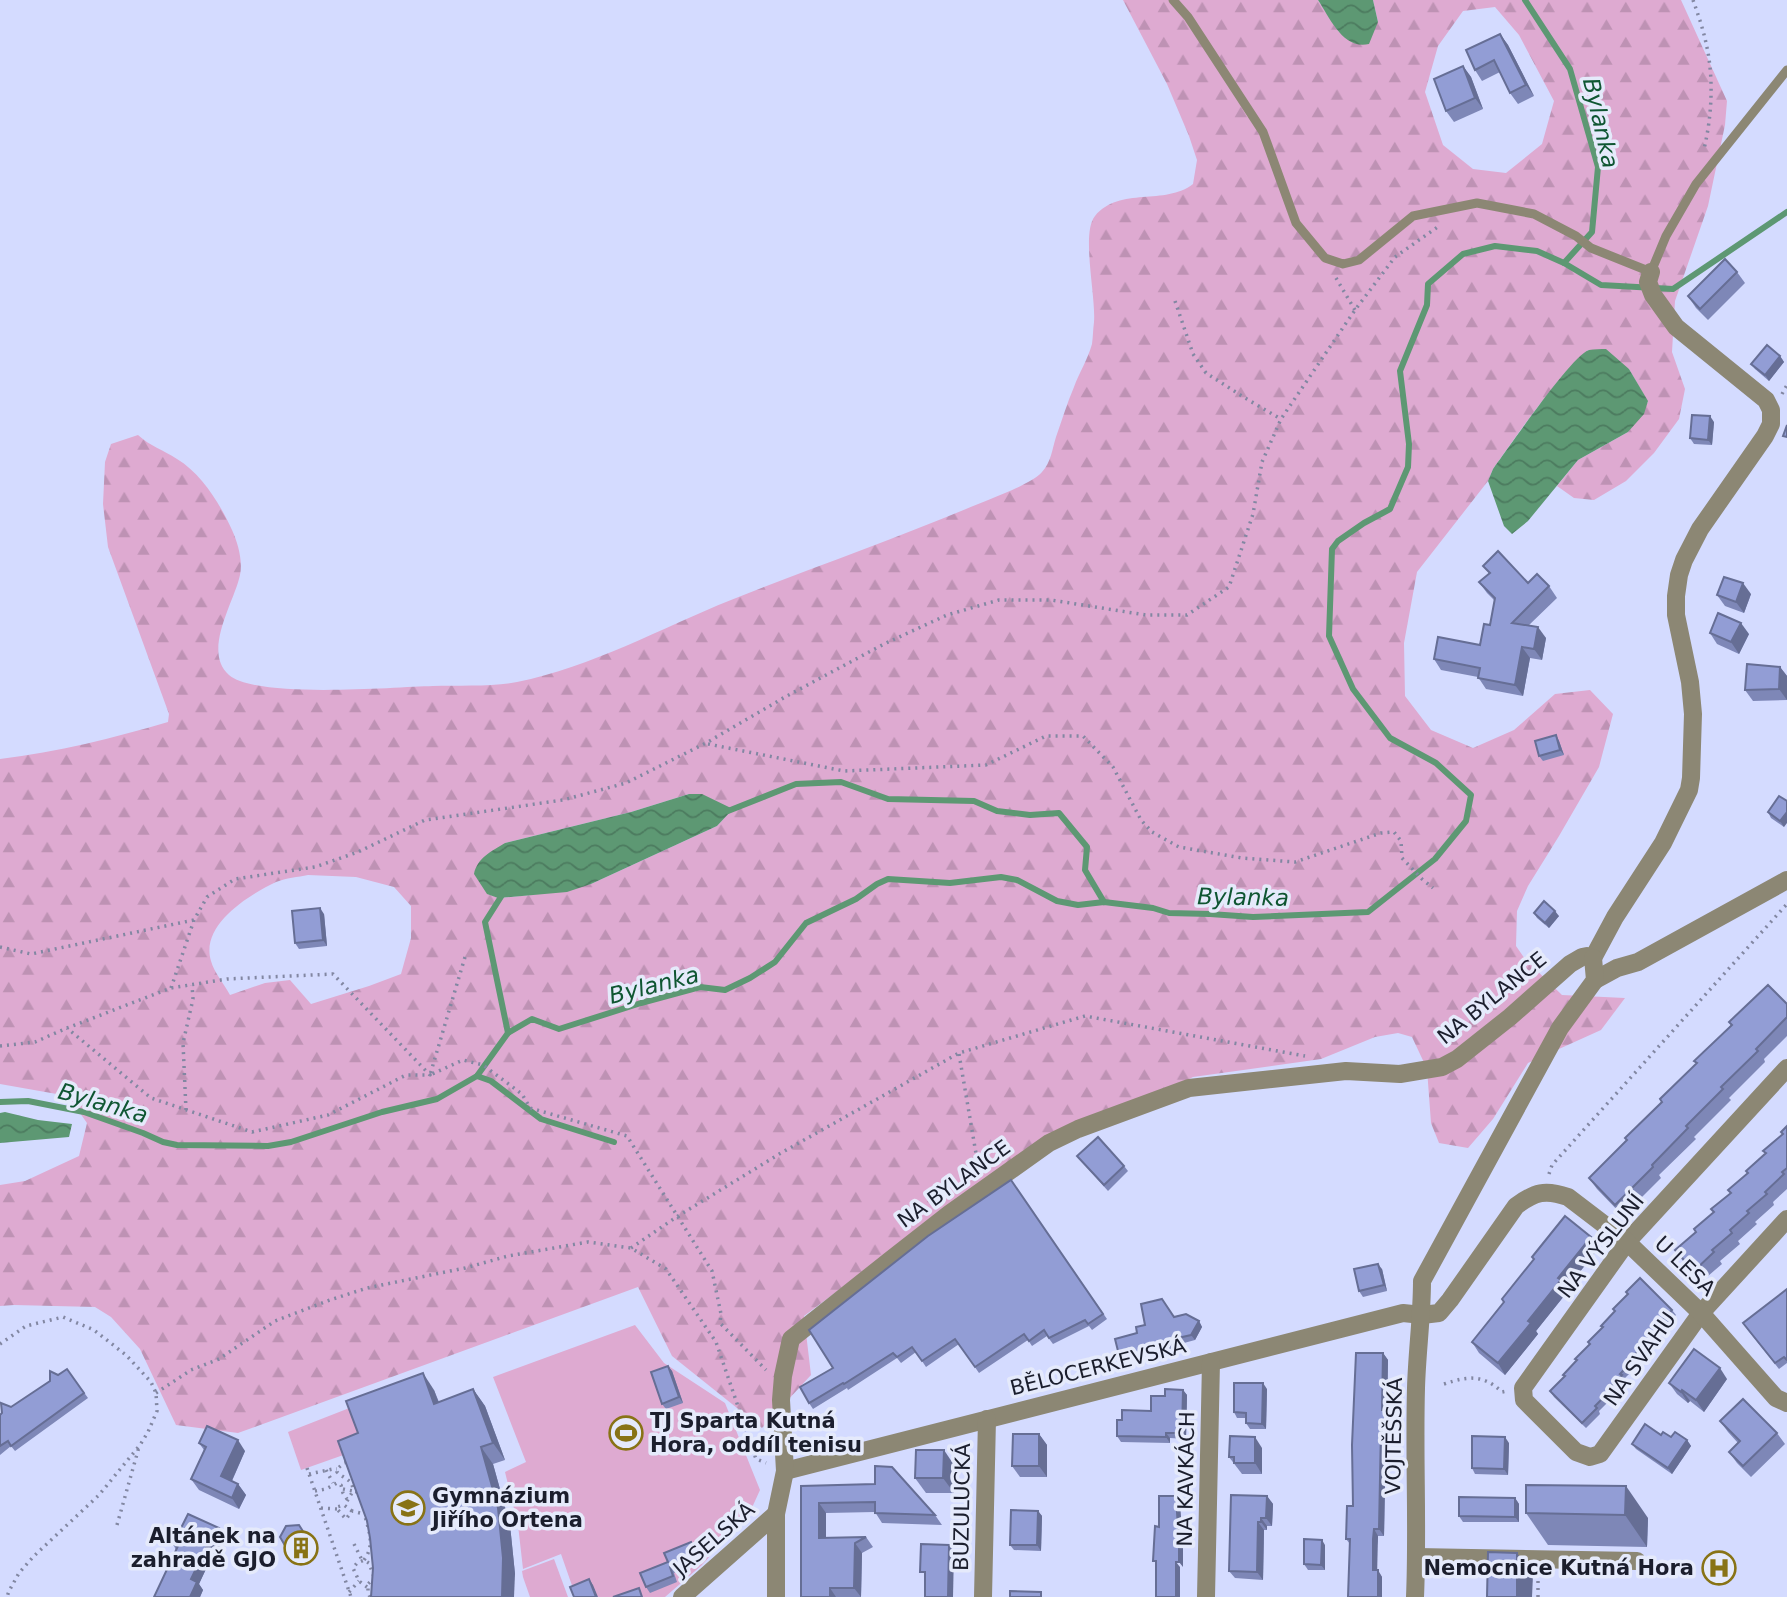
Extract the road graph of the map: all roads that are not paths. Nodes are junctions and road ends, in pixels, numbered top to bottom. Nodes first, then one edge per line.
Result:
1 (1174, 0) edge
2 (1787, 70) edge
3 (1650, 283) junction
4 (1787, 880) edge
5 (1594, 958) junction
6 (1595, 980) junction
7 (1787, 1068) edge
8 (1787, 1219) edge
9 (1627, 1242) junction
10 (1700, 1312) junction
11 (1422, 1315) junction
12 (1211, 1362) junction
13 (1787, 1403) edge
14 (987, 1419) junction
15 (1585, 1456) joint
16 (785, 1471) junction
17 (776, 1514) junction
18 (1416, 1556) junction
19 (1637, 1561) dead end
20 (682, 1597) edge
21 (776, 1597) edge
22 (983, 1597) edge
23 (1206, 1597) edge
24 (1415, 1597) edge

1 - 3 lane
2 - 3 lane
3 - 5 street
4 - 6 street
5 - 6 street
5 - 16 street, NA BYLANCE
6 - 11 street, VOJTĚŠSKÁ
7 - 9 street, NA VÝSLUNÍ
8 - 10 street, NA SVAHU
9 - 10 street, U LESA
9 - 11 street, U LESA
9 - 15 street, NA VÝSLUNÍ
10 - 13 street, U LESA
10 - 15 street, NA SVAHU
11 - 12 street, BĚLOCERKEVSKÁ
11 - 18 street, VOJTĚŠSKÁ
12 - 14 street, BĚLOCERKEVSKÁ
12 - 23 street, NA KAVKÁCH
14 - 16 street, BĚLOCERKEVSKÁ
14 - 22 street, BUZULUCKÁ
16 - 17 street, NA BYLANCE
17 - 20 street, JASELSKÁ
17 - 21 street, NA BYLANCE
18 - 19 street
18 - 24 street, VOJTĚŠSKÁ

